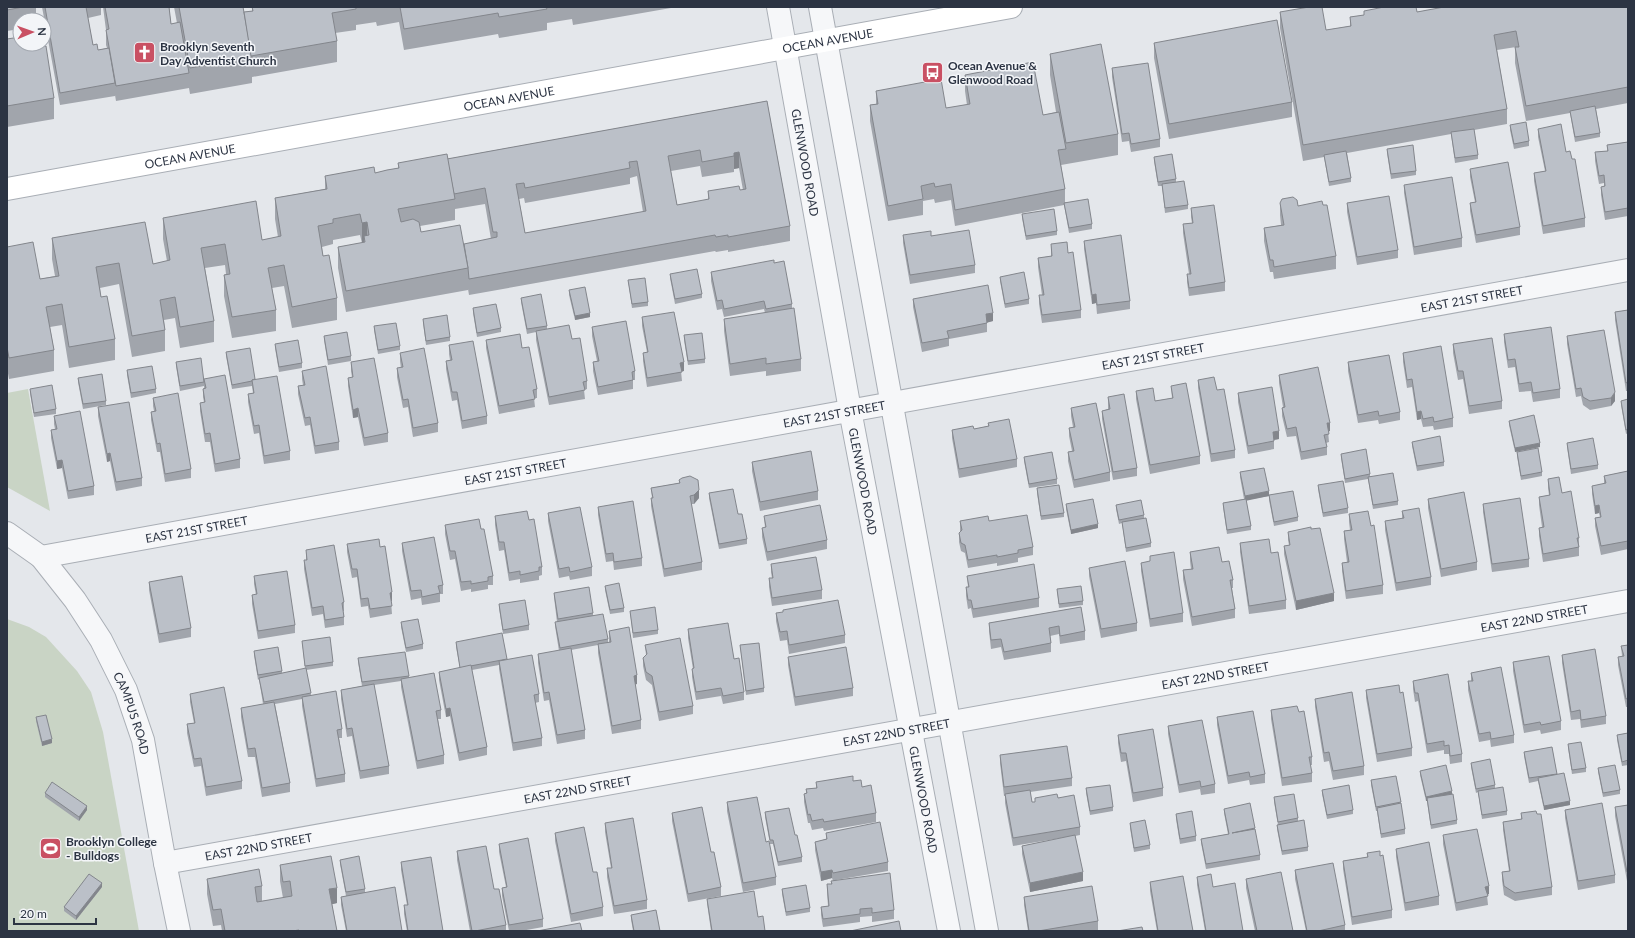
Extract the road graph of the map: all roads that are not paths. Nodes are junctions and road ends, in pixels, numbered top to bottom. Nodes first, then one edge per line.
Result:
1 (778, 7) edge
2 (820, 7) edge
3 (1011, 7) edge
4 (826, 40) junction
5 (785, 47) junction
6 (7, 189) edge
7 (1628, 270) edge
8 (891, 403) junction
9 (850, 410) junction
10 (7, 532) edge
11 (41, 557) junction
12 (1628, 600) edge
13 (949, 722) junction
14 (910, 729) junction
15 (165, 863) junction
16 (178, 931) edge
17 (948, 931) edge
18 (986, 931) edge

1 - 5 street, GLENWOOD ROAD
2 - 4 street
3 - 4 main road, OCEAN AVENUE
4 - 5 main road, OCEAN AVENUE
4 - 8 street
5 - 6 main road, OCEAN AVENUE
5 - 9 street, GLENWOOD ROAD
7 - 8 street, EAST 21ST STREET
8 - 9 street, EAST 21ST STREET
8 - 13 street
9 - 11 street, EAST 21ST STREET
9 - 14 street, GLENWOOD ROAD
10 - 11 street, CAMPUS ROAD
11 - 15 street, CAMPUS ROAD
12 - 13 street, EAST 22ND STREET
13 - 14 street, EAST 22ND STREET
13 - 18 street
14 - 15 street, EAST 22ND STREET
14 - 17 street, GLENWOOD ROAD
15 - 16 street, CAMPUS ROAD

